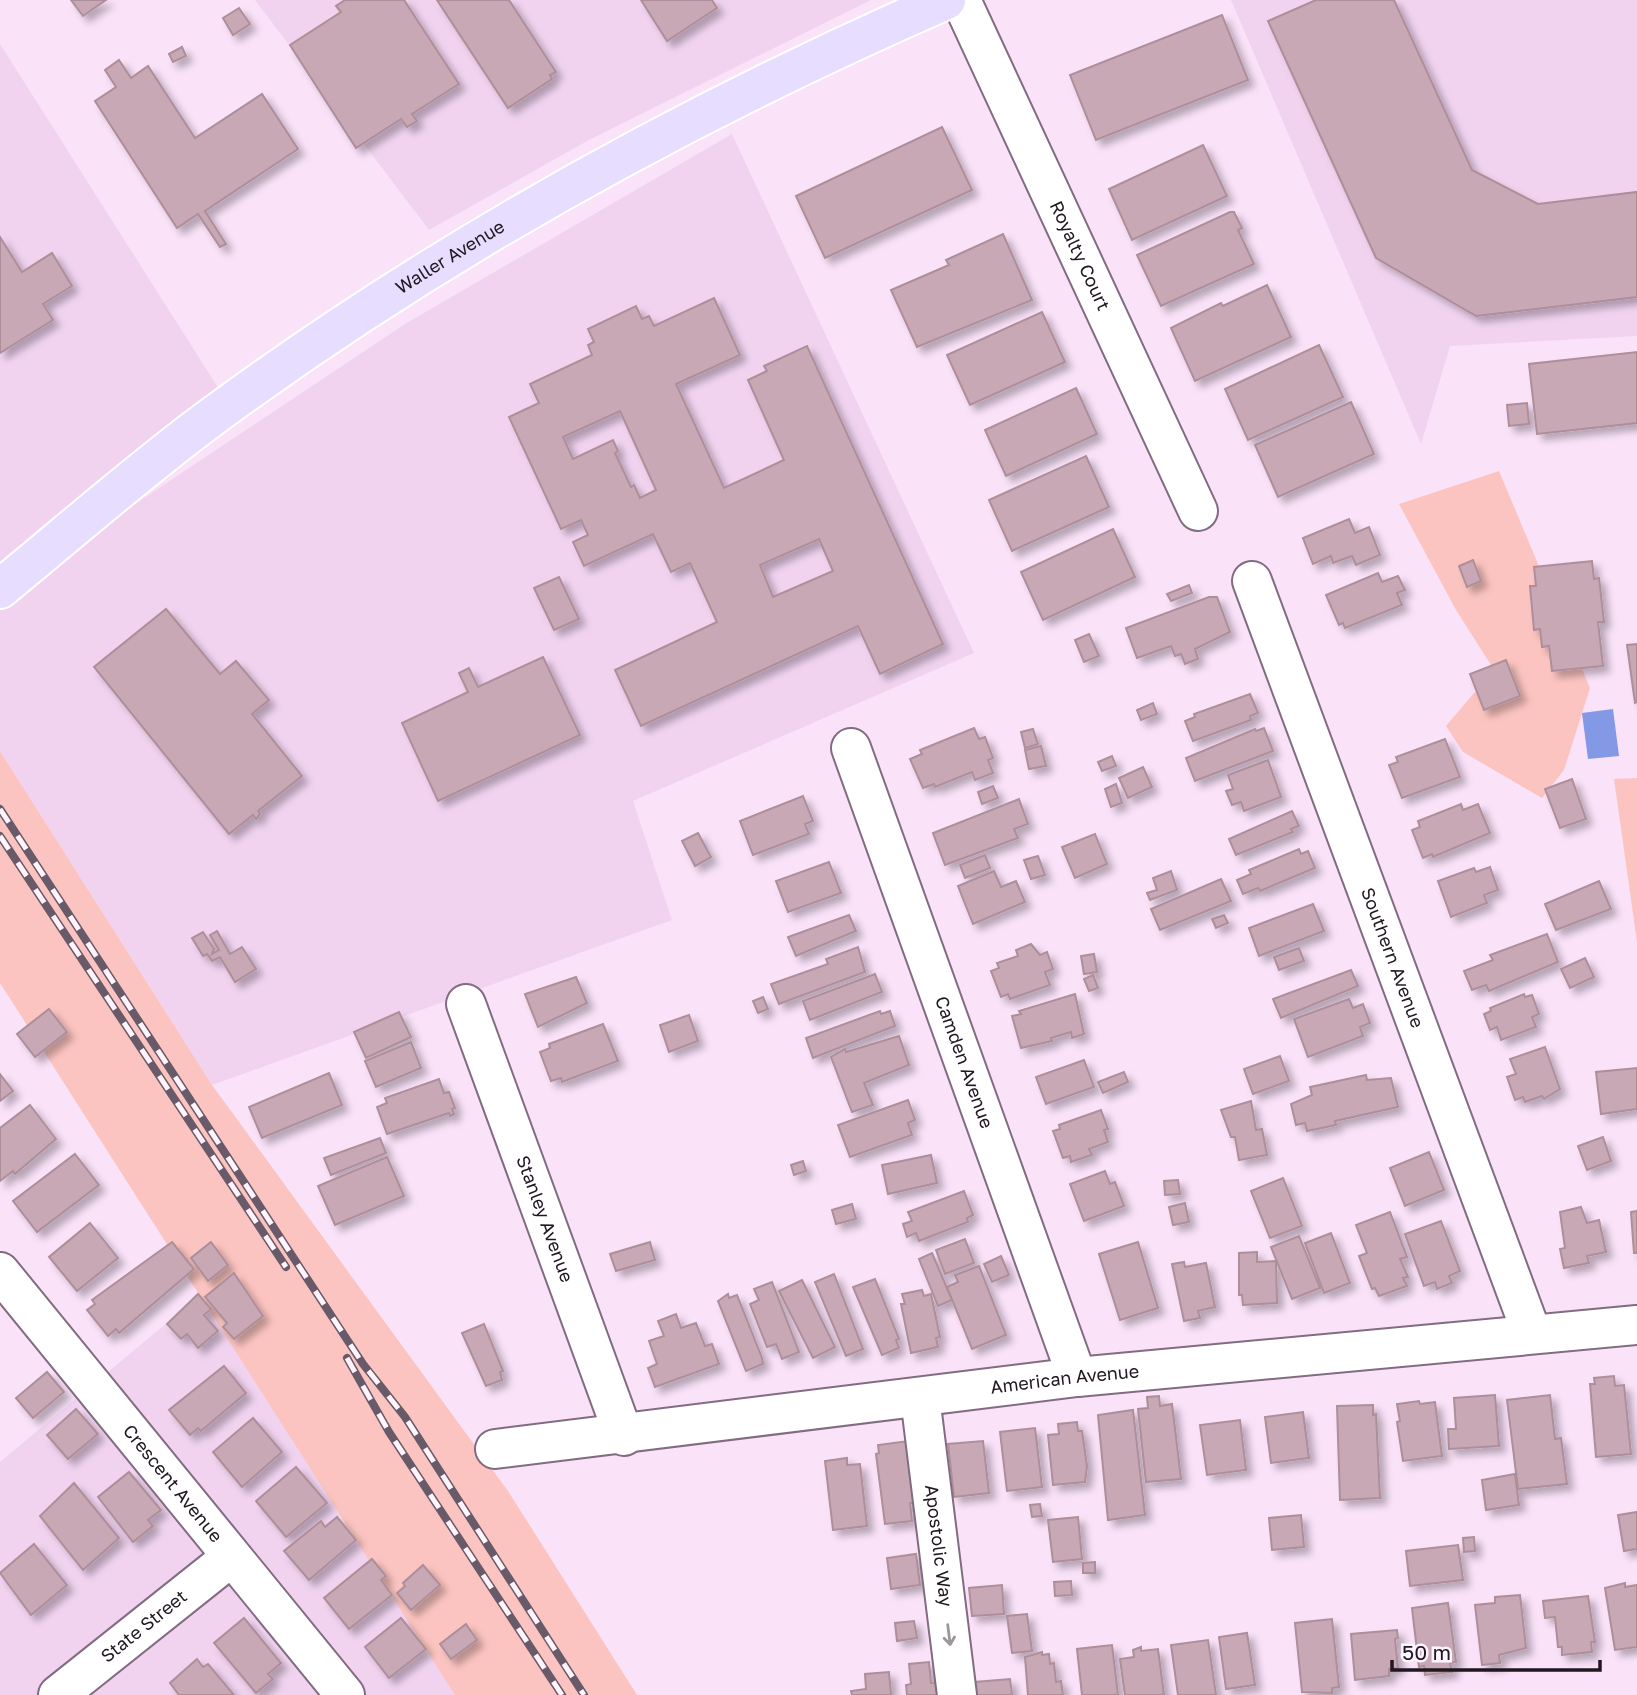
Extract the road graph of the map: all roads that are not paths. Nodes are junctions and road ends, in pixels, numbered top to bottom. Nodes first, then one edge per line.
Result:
1 (946, 0) edge
2 (961, 0) edge
3 (1198, 511) dead end
4 (1252, 581) dead end
5 (0, 589) edge
6 (852, 748) dead end
7 (466, 1004) dead end
8 (0, 1272) edge
9 (1637, 1325) edge
10 (1532, 1334) junction
11 (1077, 1377) junction
12 (920, 1397) junction
13 (624, 1436) junction
14 (495, 1450) dead end
15 (230, 1558) junction
16 (58, 1695) edge
17 (345, 1695) edge
18 (957, 1695) edge

1 - 5 main road, Waller Avenue
2 - 3 street, Royalty Court
4 - 10 street, Southern Avenue
6 - 11 street, Camden Avenue
7 - 13 street, Stanley Avenue
8 - 15 street, Crescent Avenue
9 - 10 street, American Avenue
10 - 11 street, American Avenue
11 - 12 street, American Avenue
12 - 13 street, American Avenue
12 -> 18 street, Apostolic Way
13 - 14 street, American Avenue
15 - 16 street, State Street
15 - 17 street, Crescent Avenue

